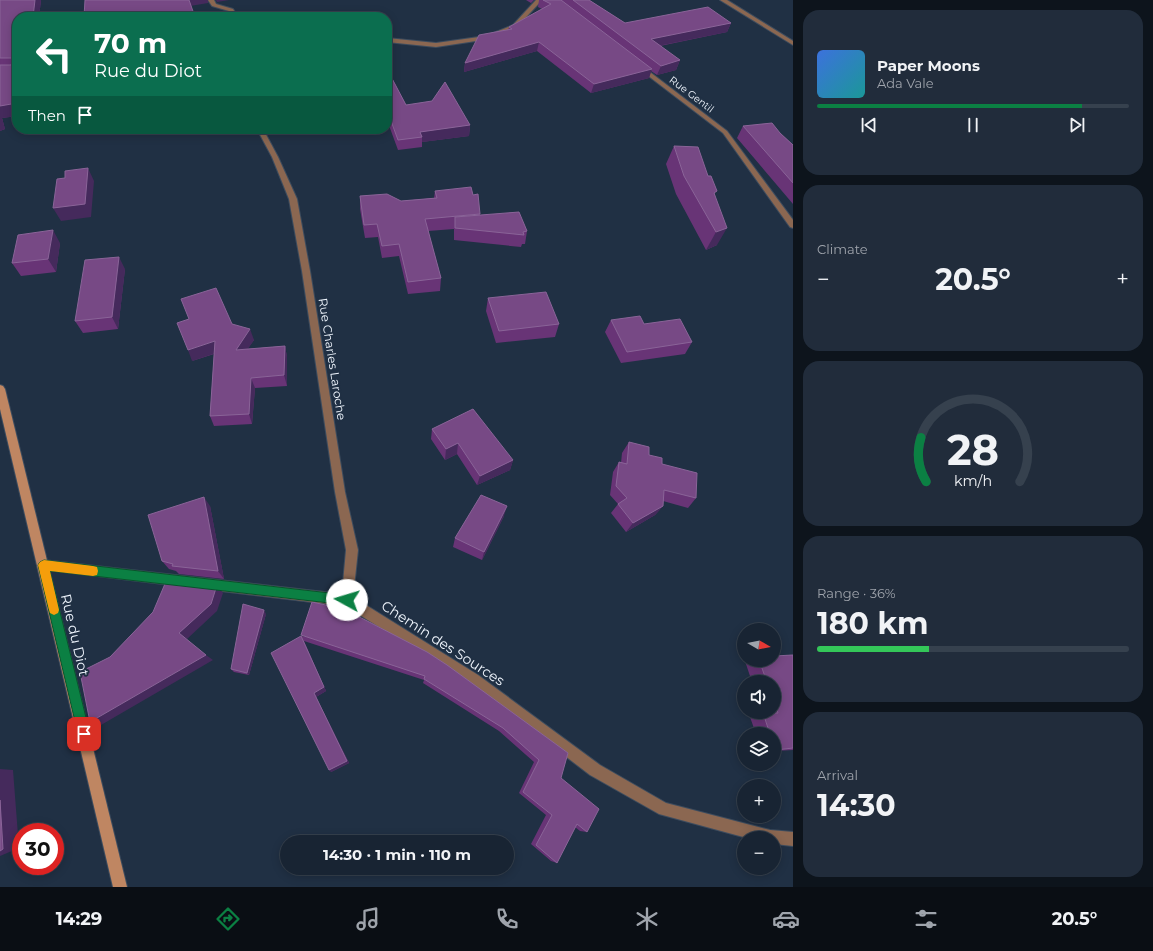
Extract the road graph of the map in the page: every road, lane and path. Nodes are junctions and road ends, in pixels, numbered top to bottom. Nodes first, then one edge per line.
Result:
1 (211, 0) edge
2 (539, 0) edge
3 (723, 0) edge
4 (232, 12) edge
5 (392, 41) edge
6 (793, 43) edge
7 (632, 61) edge
8 (263, 134) edge
9 (793, 225) edge
10 (1, 397) edge
11 (44, 565) junction
12 (347, 600) junction
13 (793, 839) edge
14 (120, 887) edge

1 - 4 street
2 - 5 street
3 - 6 street
7 - 9 street, Rue Gentil
8 - 12 street, Rue Charles Laroche
10 - 11 street, Rue du Diot
11 - 12 street, Chemin des Sources
11 - 14 street, Rue du Diot
12 - 13 street, Chemin des Sources

